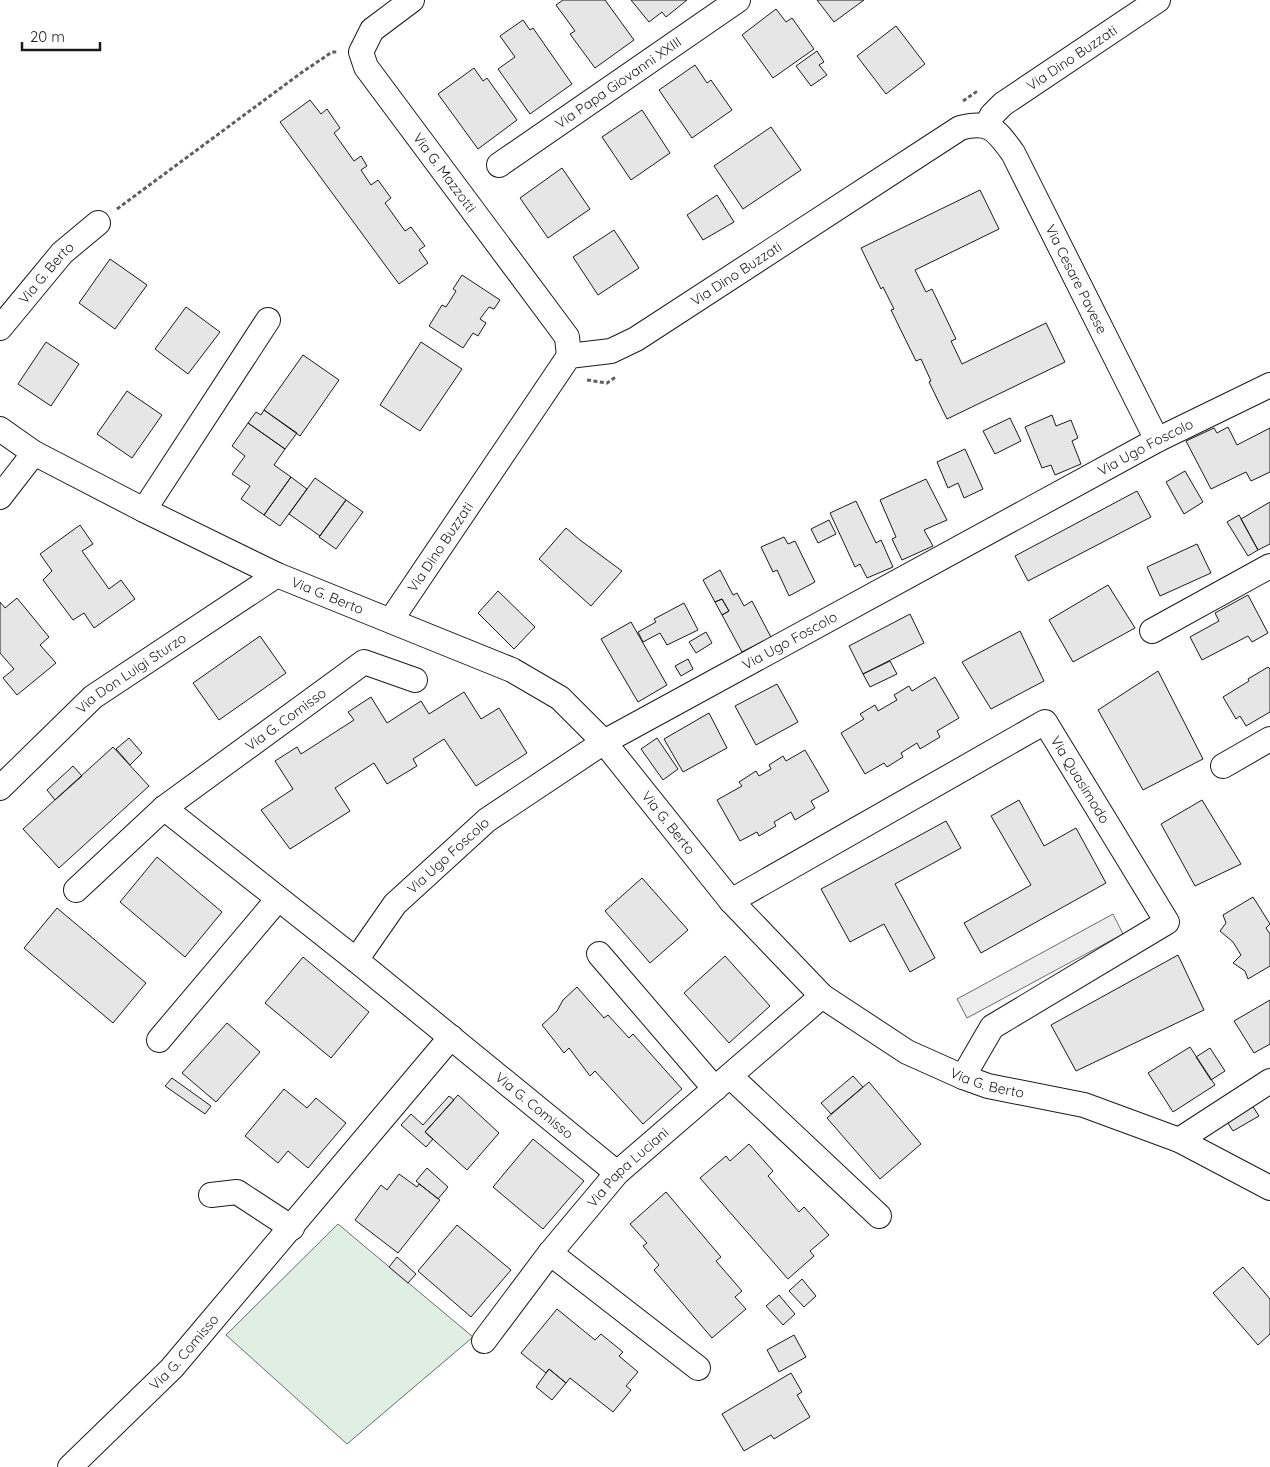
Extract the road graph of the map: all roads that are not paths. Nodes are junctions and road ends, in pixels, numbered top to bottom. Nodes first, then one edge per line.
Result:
1 (412, 0) edge
2 (738, 0) edge
3 (1158, 0) edge
4 (986, 126) junction
5 (499, 165) dead end
6 (98, 223) road end
7 (268, 320) dead end
8 (0, 328) edge
9 (569, 356) junction
10 (1270, 385) edge
11 (0, 428) edge
12 (1158, 440) junction
13 (34, 453) junction
14 (0, 497) edge
15 (144, 510) junction
16 (1270, 566) edge
17 (277, 575) junction
18 (391, 620) junction
19 (1152, 632) dead end
20 (414, 680) dead end
21 (1270, 739) edge
22 (604, 742) junction
23 (1224, 766) dead end
24 (0, 788) edge
25 (164, 808) junction
26 (76, 890) dead end
27 (278, 899) junction
28 (731, 901) junction
29 (599, 954) dead end
30 (356, 960) junction
31 (822, 996) junction
32 (450, 1037) junction
33 (159, 1040) dead end
34 (963, 1077) junction
35 (1270, 1081) edge
36 (723, 1082) junction
37 (1179, 1140) junction
38 (617, 1173) junction
39 (1270, 1188) edge
40 (211, 1196) dead end
41 (879, 1216) dead end
42 (292, 1228) junction
43 (550, 1253) junction
44 (484, 1341) dead end
45 (698, 1368) dead end
46 (70, 1467) edge

1 - 9 street, Via G. Mazzotti
2 - 5 street, Via Papa Giovanni XXIII
3 - 4 street, Via Dino Buzzati
4 - 9 street, Via Dino Buzzati
4 - 12 street, Via Cesare Pavese
6 - 8 street, Via G. Berto
7 - 15 street
9 - 18 street, Via Dino Buzzati
10 - 12 street, Via Ugo Foscolo
11 - 13 street, Via G. Berto
12 - 22 street, Via Ugo Foscolo
13 - 14 street
13 - 15 street, Via G. Berto
15 - 17 street, Via G. Berto
16 - 19 street
17 - 18 street, Via G. Berto
17 - 24 street, Via Don Luigi Sturzo
18 - 22 street, Via G. Berto
20 - 25 street, Via G. Comisso
21 - 23 street
22 - 28 street, Via G. Berto
22 - 30 street, Via Ugo Foscolo
25 - 26 street, Via G. Comisso
25 - 27 street, Via G. Comisso
27 - 30 street, Via G. Comisso
27 - 33 street
28 - 31 street, Via G. Berto
28 - 34 street, Via Quasimodo
29 - 36 street
30 - 32 street, Via G. Comisso
31 - 34 street, Via G. Berto
31 - 36 street, Via Papa Luciani
32 - 38 street, Via G. Comisso
32 - 42 street, Via G. Comisso
34 - 37 street, Via G. Berto
35 - 37 street
36 - 38 street, Via Papa Luciani
36 - 41 street
37 - 39 street, Via G. Berto
38 - 43 street, Via Papa Luciani
40 - 42 street
42 - 46 street, Via G. Comisso
43 - 44 street, Via Papa Luciani
43 - 45 street

